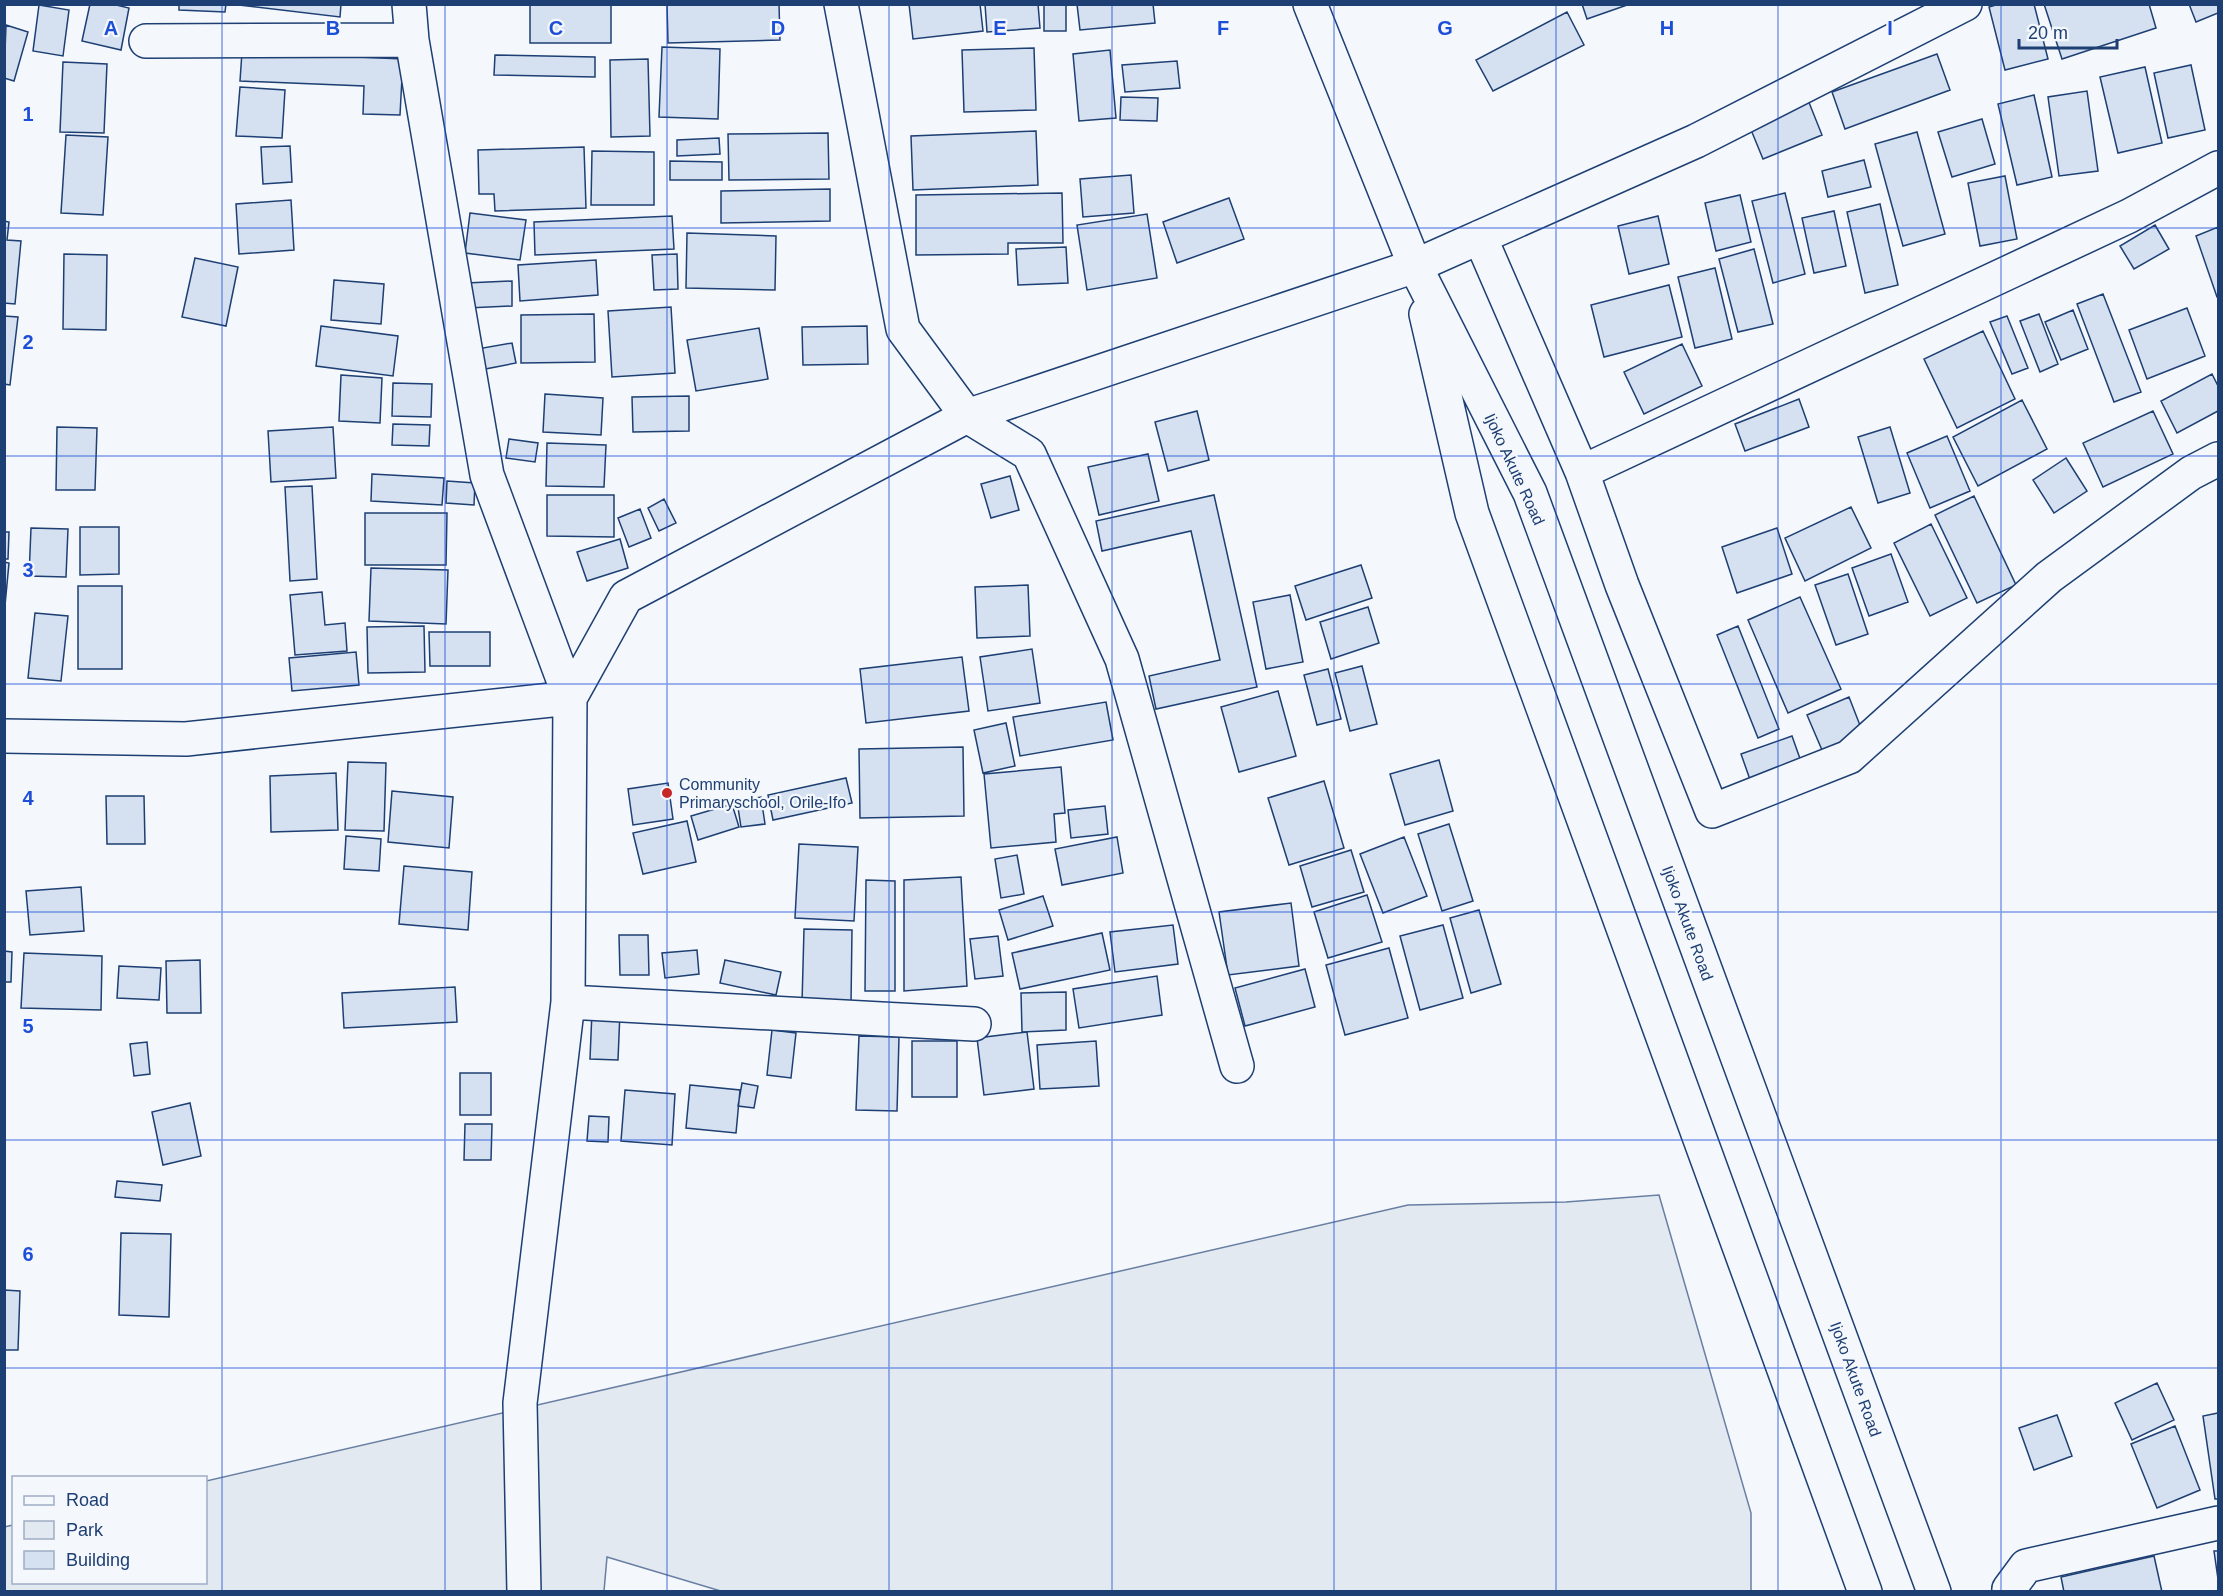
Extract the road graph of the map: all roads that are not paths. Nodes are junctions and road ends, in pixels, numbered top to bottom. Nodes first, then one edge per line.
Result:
1 (409, 4) edge
2 (841, 4) edge
3 (1310, 4) edge
4 (1965, 4) edge
5 (412, 40) junction
6 (146, 41) dead end
7 (2218, 168) edge
8 (1480, 237) junction
9 (1415, 266) junction
10 (967, 416) junction
11 (2218, 459) edge
12 (1582, 472) junction
13 (570, 698) junction
14 (4, 736) edge
15 (568, 1002) junction
16 (974, 1024) dead end
17 (1237, 1066) dead end
18 (2218, 1523) edge
19 (524, 1592) edge
20 (1865, 1592) edge
21 (1934, 1592) edge
22 (2010, 1592) edge

1 - 5 street
2 - 10 street
3 - 9 street, Ijoko Akute Road
4 - 8 street
5 - 6 street
5 - 13 street
7 - 12 street
8 - 9 street
8 - 12 street
9 - 10 street
9 - 20 street, Ijoko Akute Road
9 - 21 street, Ijoko Akute Road
10 - 13 street
10 - 17 street
11 - 12 street
13 - 14 street
13 - 15 street
15 - 16 street
15 - 19 street
18 - 22 street

